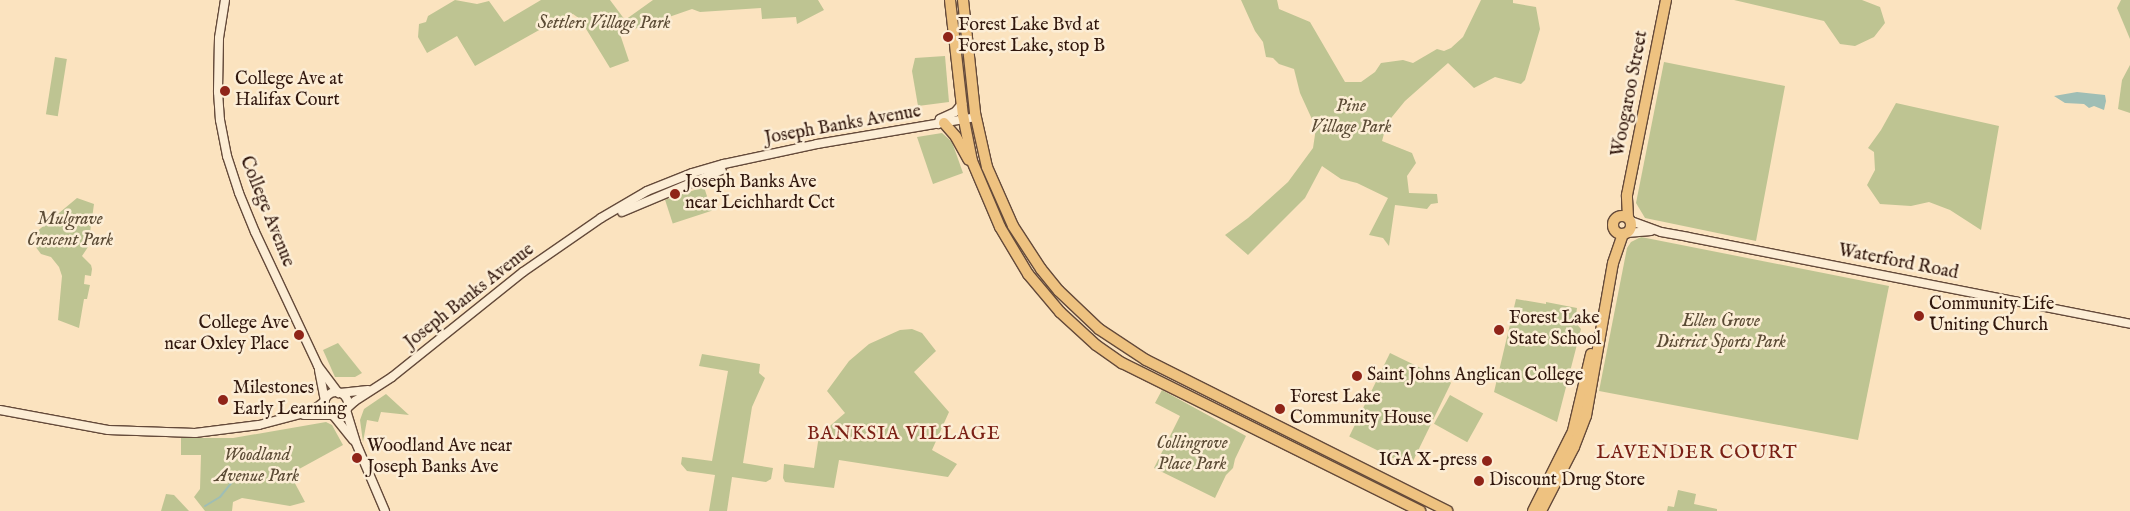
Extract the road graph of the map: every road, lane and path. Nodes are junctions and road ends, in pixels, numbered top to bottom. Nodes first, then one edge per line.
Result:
1 (950, 0) edge
2 (963, 0) edge
3 (1666, 0) edge
4 (225, 1) edge
5 (962, 104) junction
6 (976, 117) junction
7 (964, 120) junction
8 (941, 124) junction
9 (972, 161) junction
10 (1627, 195) junction
11 (1616, 217) junction
12 (1629, 219) junction
13 (1621, 232) junction
14 (1661, 232) junction
15 (2130, 324) edge
16 (318, 366) junction
17 (372, 390) junction
18 (339, 393) junction
19 (1586, 397) junction
20 (325, 401) junction
21 (346, 409) junction
22 (0, 410) edge
23 (298, 415) junction
24 (332, 415) junction
25 (356, 443) junction
26 (385, 511) edge
27 (1420, 511) edge
28 (1447, 511) edge
29 (1533, 511) edge
30 (1541, 511) edge

1 - 5 main road
2 - 6 main road
3 - 10 main road, Woogaroo Street
4 - 16 street, College Avenue
5 - 7 main road
5 - 8 street, Joseph Banks Avenue
6 - 7 street, Joseph Banks Avenue
6 - 28 main road
7 - 8 street, Joseph Banks Avenue
7 - 9 main road
8 - 9 main road
8 - 17 street, Joseph Banks Avenue
9 - 27 main road
10 - 11 main road, Woogaroo Street
10 - 12 main road, Woogaroo Street
11 - 12 main road
11 - 13 main road
12 - 13 main road
12 - 14 street, Waterford Road
13 - 14 street, Waterford Road
13 - 19 main road
14 - 15 street, Waterford Road
16 - 18 street, College Avenue
16 - 20 street, College Avenue
17 - 18 street, Joseph Banks Avenue
17 - 21 street, Joseph Banks Avenue
18 - 20 street
18 - 21 street
19 - 29 main road
19 - 30 main road
20 - 23 street
20 - 24 street
21 - 24 street
21 - 25 street
22 - 23 street
23 - 24 street
24 - 25 street
25 - 26 street

